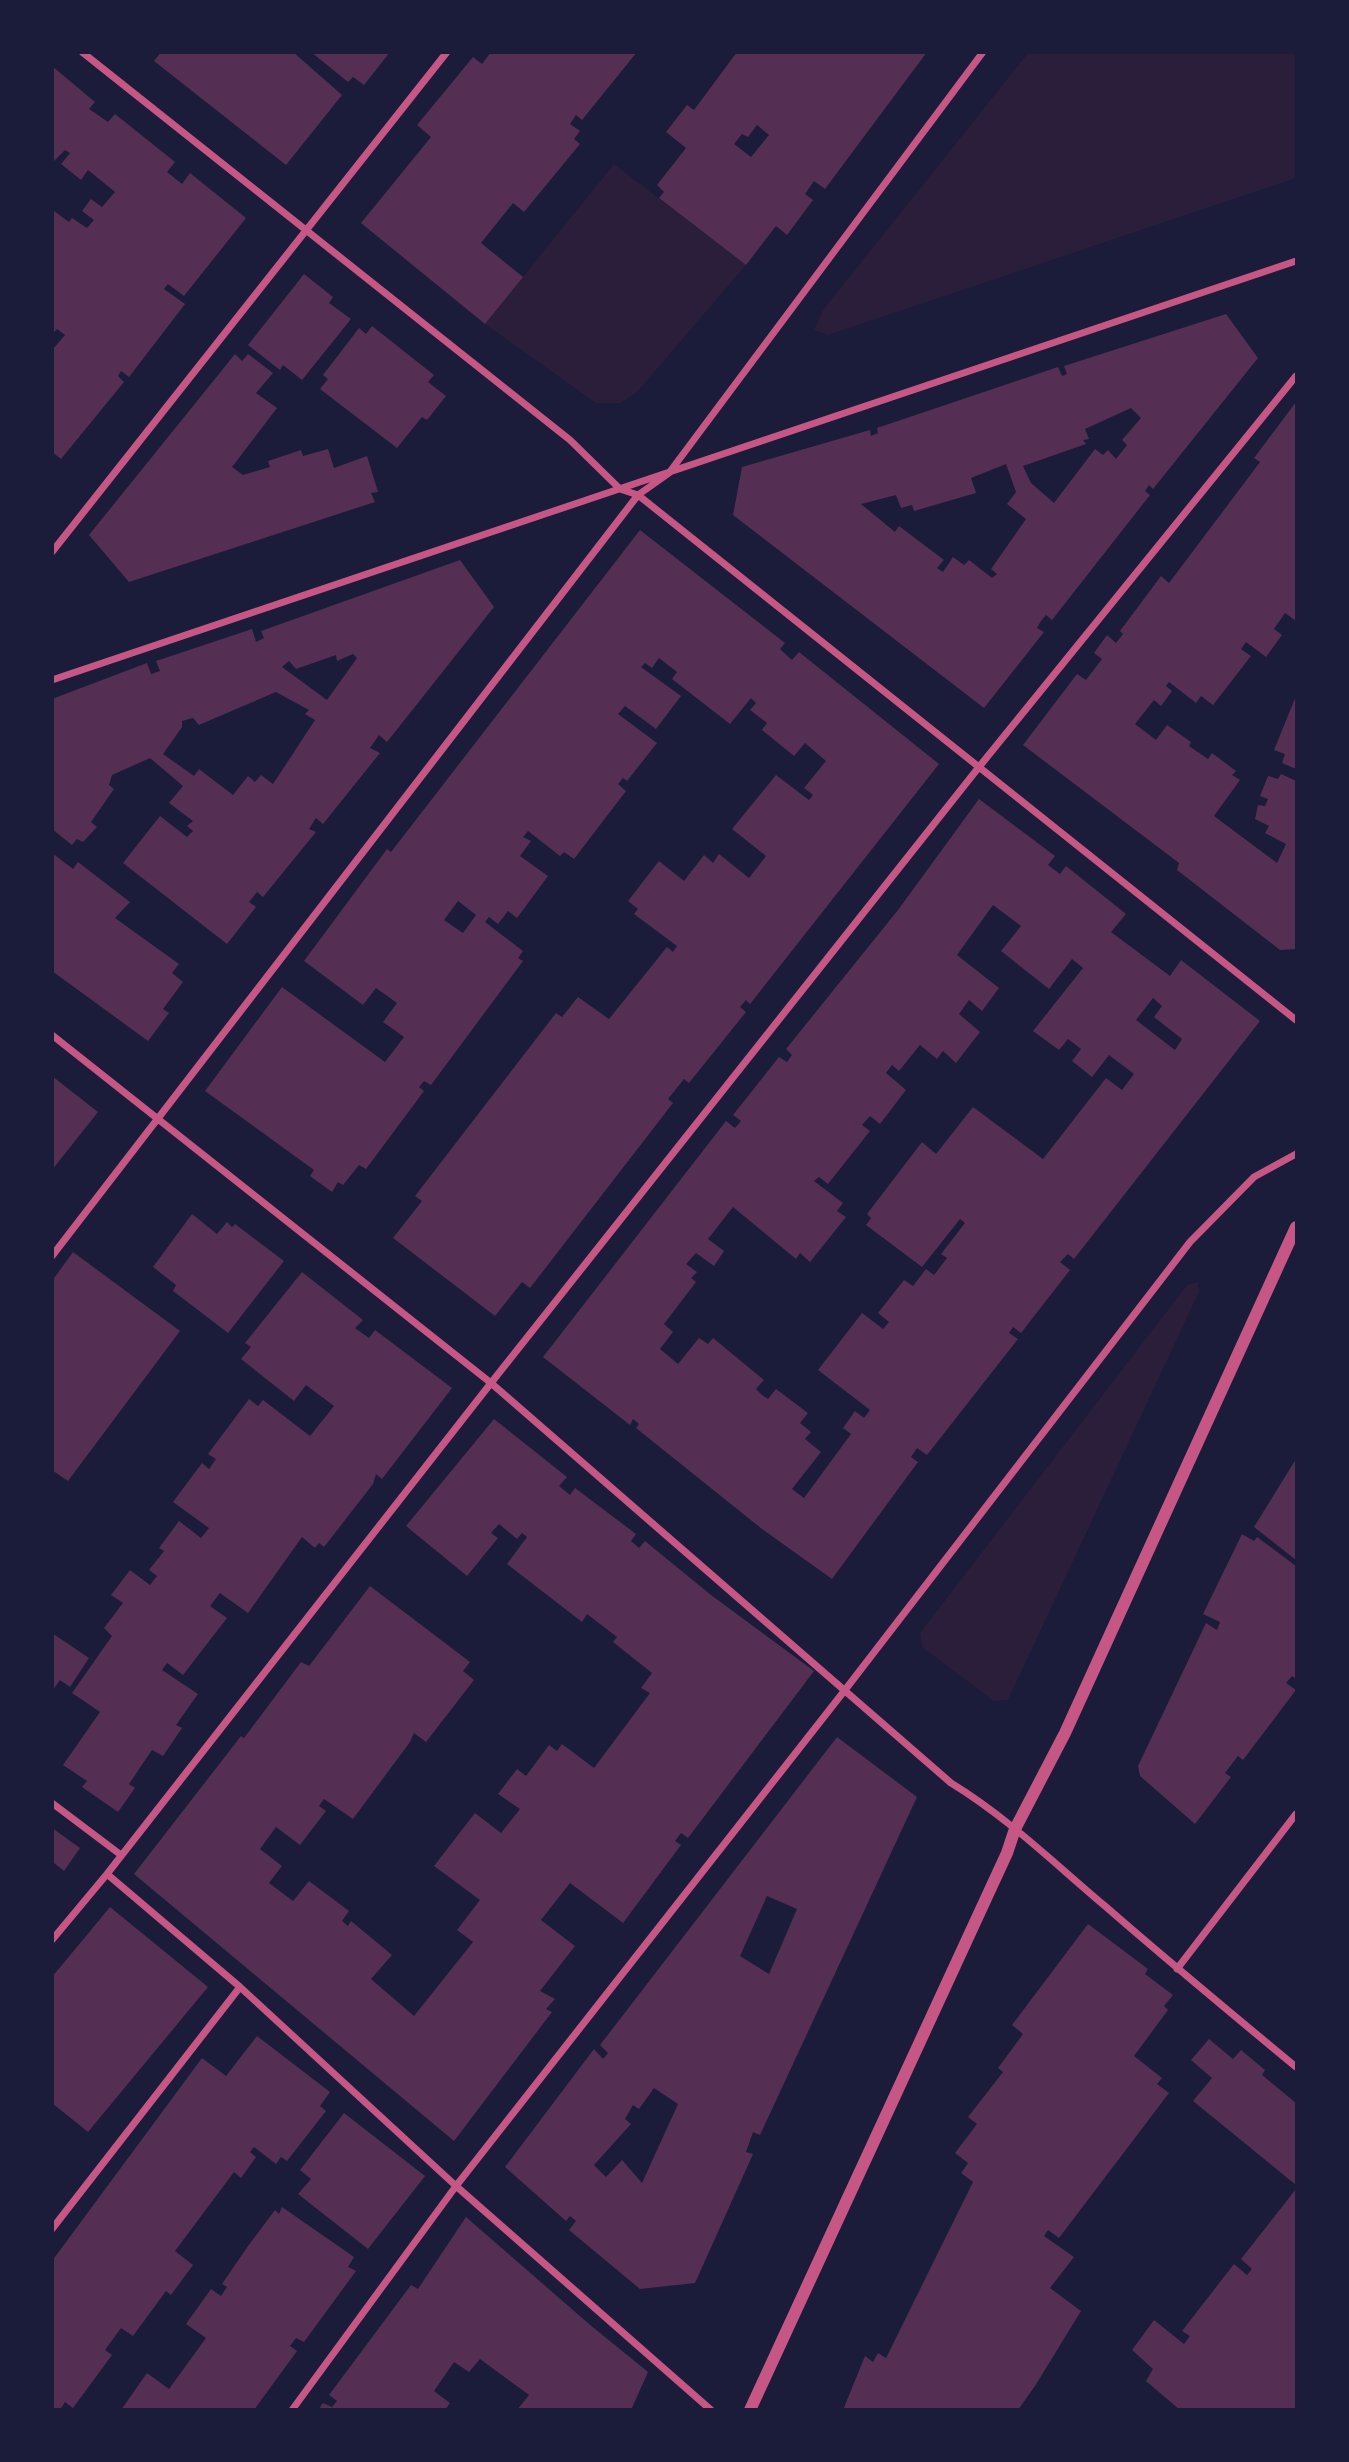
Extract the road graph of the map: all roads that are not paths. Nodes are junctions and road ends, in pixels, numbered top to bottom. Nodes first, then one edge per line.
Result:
1 (82, 52) edge
2 (447, 52) edge
3 (983, 52) edge
4 (306, 230) junction
5 (1297, 261) edge
6 (1297, 376) edge
7 (669, 473) junction
8 (620, 489) junction
9 (638, 495) junction
10 (52, 552) edge
11 (52, 680) edge
12 (979, 767) junction
13 (1297, 1020) edge
14 (52, 1035) edge
15 (159, 1119) junction
16 (1297, 1154) edge
17 (1297, 1227) edge
18 (52, 1256) edge
19 (491, 1383) junction
20 (845, 1690) junction
21 (52, 1803) edge
22 (1297, 1815) edge
23 (1015, 1829) junction
24 (121, 1855) junction
25 (107, 1874) junction
26 (52, 1940) edge
27 (1177, 1969) junction
28 (240, 1987) junction
29 (1297, 2067) edge
30 (456, 2186) junction
31 (52, 2229) edge
32 (292, 2410) edge
33 (711, 2410) edge
34 (750, 2410) edge

1 - 4 street
2 - 4 street
3 - 7 street
4 - 8 street
4 - 10 street
5 - 7 street
6 - 12 street
7 - 8 street
7 - 9 street
8 - 9 street
8 - 11 street
9 - 12 street
9 - 15 street
12 - 13 street
12 - 19 street
14 - 15 street
15 - 18 street
15 - 19 street
16 - 20 street
17 - 23 street
19 - 20 street
19 - 24 street
20 - 23 street
20 - 30 street
21 - 24 street
22 - 27 street
23 - 27 street
23 - 34 street
24 - 25 street
25 - 26 street
25 - 28 street
27 - 29 street
28 - 30 street
28 - 31 street
30 - 32 street
30 - 33 street

